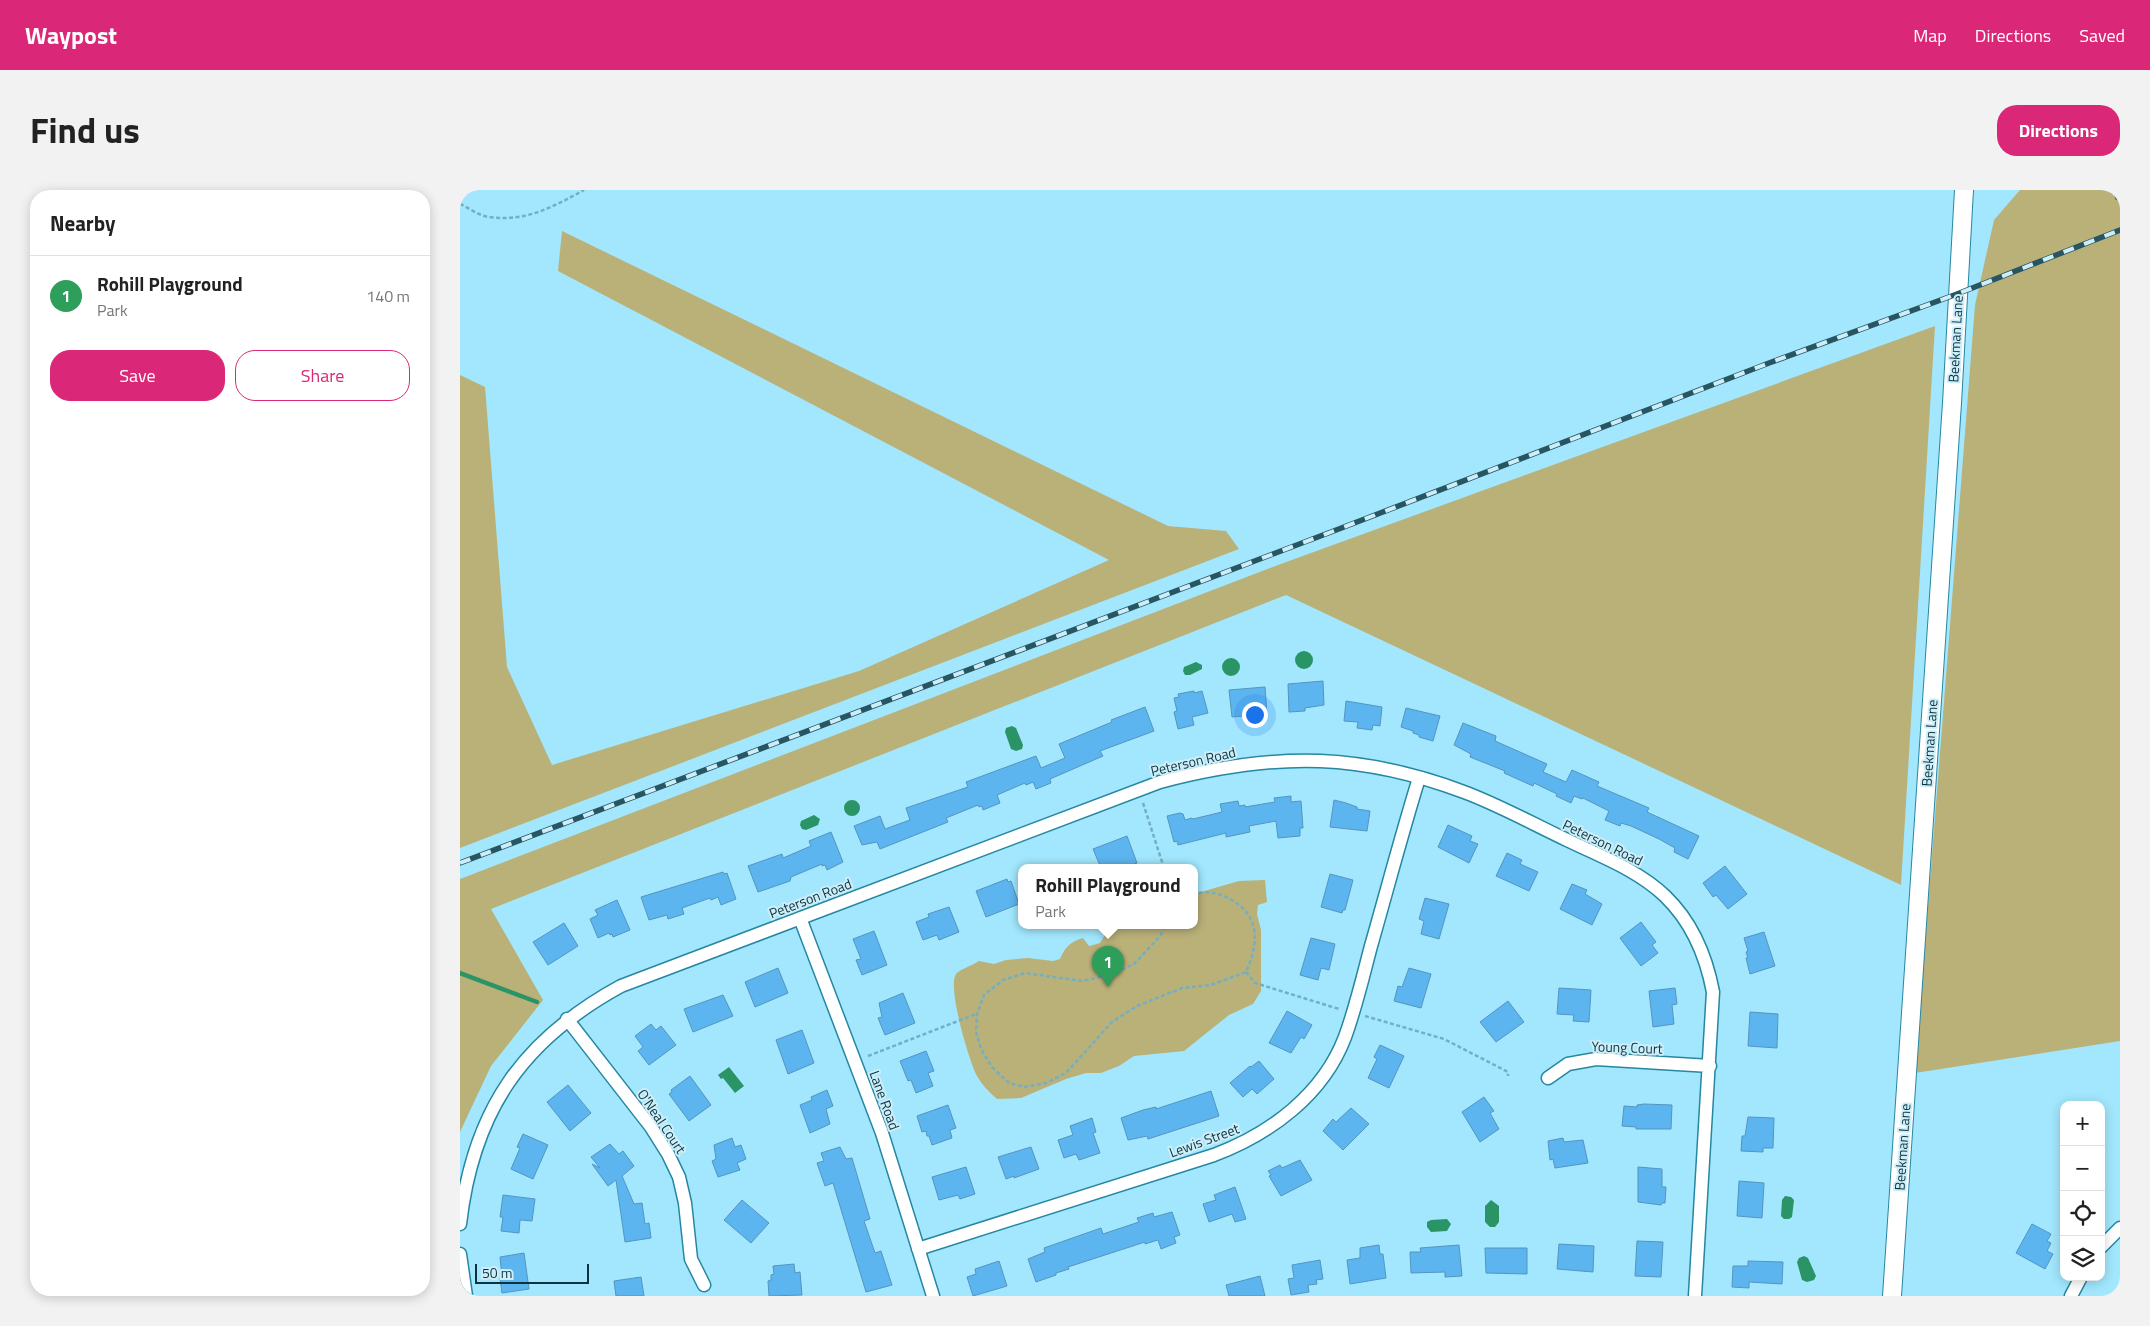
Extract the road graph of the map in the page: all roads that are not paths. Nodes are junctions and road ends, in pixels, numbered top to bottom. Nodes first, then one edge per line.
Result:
1 (1964, 190) edge
2 (1419, 778) junction
3 (800, 918) junction
4 (567, 1019) junction
5 (1710, 1066) junction
6 (1548, 1078) dead end
7 (460, 1224) edge
8 (2120, 1228) edge
9 (2105, 1243) edge
10 (918, 1249) junction
11 (460, 1254) edge
12 (2079, 1281) edge
13 (704, 1285) dead end
14 (466, 1296) edge
15 (933, 1296) edge
16 (1695, 1296) edge
17 (1892, 1296) edge
18 (2071, 1296) edge

1 - 17 street, Beekman Lane
2 - 3 street, Peterson Road
2 - 5 street, Peterson Road
2 - 10 street, Lewis Street
3 - 4 street, Peterson Road
3 - 10 street, Lane Road
4 - 7 street, Peterson Road
4 - 13 street, O'Neal Court
5 - 6 street, Young Court
5 - 16 street, Peterson Road
8 - 9 street
10 - 15 street, Lane Road
11 - 14 street
12 - 18 street

